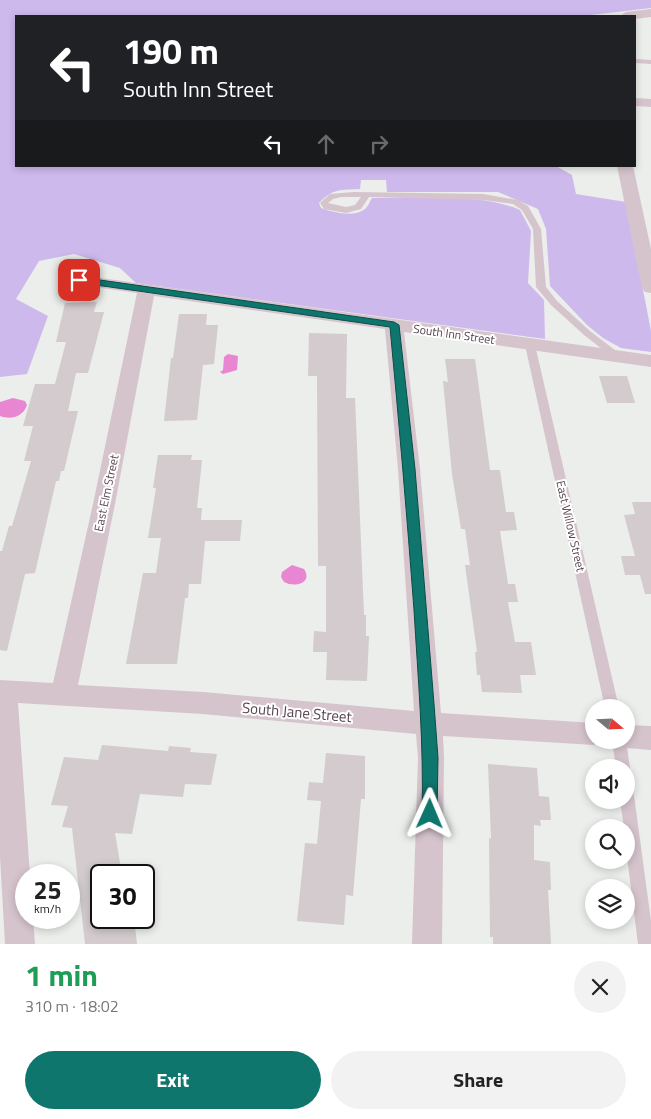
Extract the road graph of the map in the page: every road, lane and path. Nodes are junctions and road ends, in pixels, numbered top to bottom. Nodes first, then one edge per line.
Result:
1 (651, 13) edge
2 (634, 15) edge
3 (636, 61) edge
4 (651, 62) edge
5 (636, 102) edge
6 (651, 103) edge
7 (625, 167) edge
8 (366, 195) dead end
9 (79, 280) dead end
10 (651, 288) edge
11 (146, 290) junction
12 (394, 325) junction
13 (530, 345) junction
14 (619, 357) junction
15 (651, 361) edge
16 (2, 691) edge
17 (63, 695) junction
18 (610, 699) edge
19 (428, 724) junction
20 (585, 733) edge
21 (635, 737) edge
22 (651, 738) edge
23 (629, 809) edge
24 (20, 944) edge
25 (427, 944) edge
26 (646, 944) edge

1 - 2 street
3 - 4 lane
5 - 6 street
7 - 10 street
8 - 14 lane
9 - 11 street, South Inn Street
11 - 12 street, South Inn Street
11 - 17 street, East Elm Street
12 - 13 street, South Inn Street
12 - 19 street
13 - 14 street, South Inn Street
13 - 18 lane, East Willow Street
14 - 15 street, South Inn Street
16 - 17 street, South Jane Street
16 - 24 street
17 - 19 street, South Jane Street
19 - 20 street, South Jane Street
19 - 25 street
21 - 22 street
23 - 26 lane

